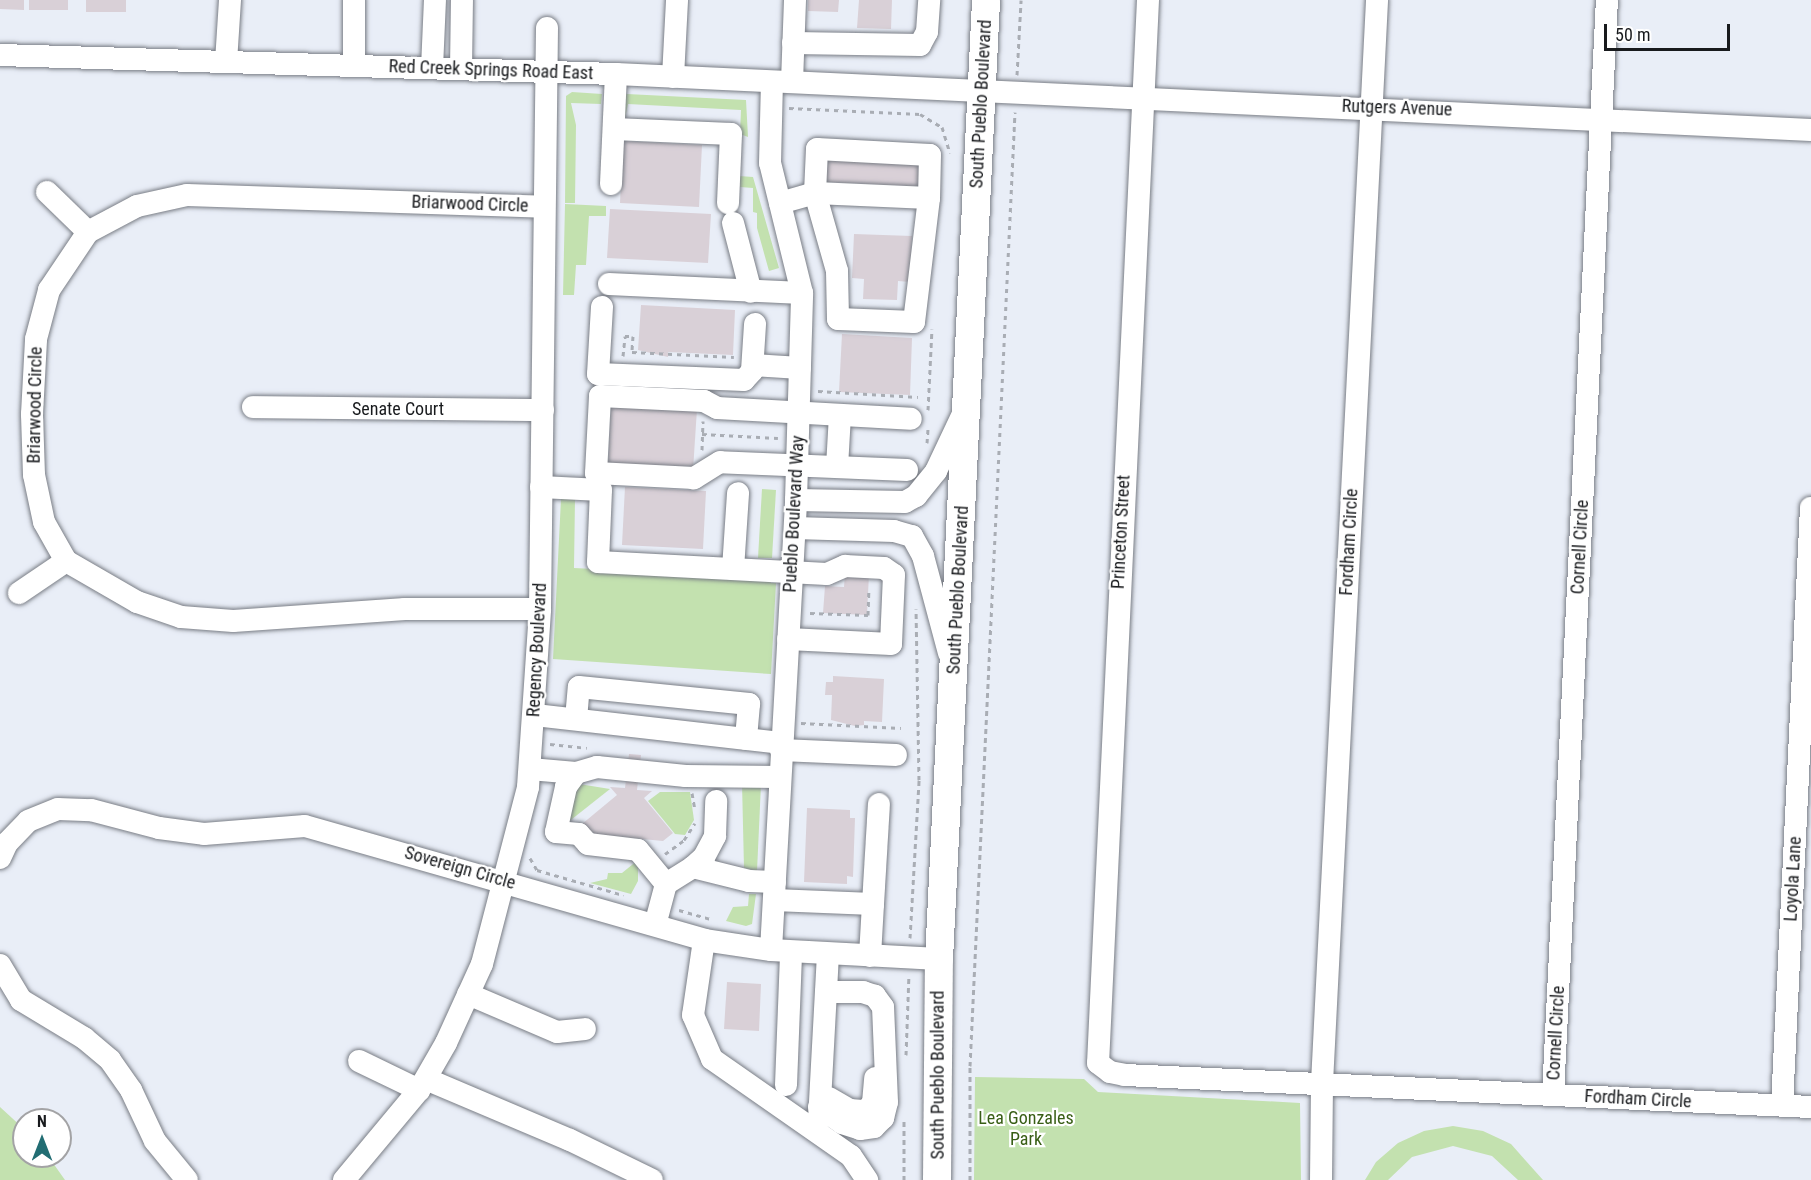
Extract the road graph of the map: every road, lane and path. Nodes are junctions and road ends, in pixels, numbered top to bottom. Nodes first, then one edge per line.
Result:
1 (230, 0) edge
2 (354, 0) edge
3 (435, 0) edge
4 (462, 0) edge
5 (677, 0) edge
6 (795, 0) edge
7 (929, 0) edge
8 (986, 0) edge
9 (1021, 0) edge
10 (1148, 0) edge
11 (1377, 0) edge
12 (1607, 0) edge
13 (547, 28) dead end
14 (794, 43) junction
15 (0, 55) edge
16 (226, 62) junction
17 (354, 66) junction
18 (432, 68) junction
19 (461, 69) junction
20 (546, 71) junction
21 (616, 74) junction
22 (673, 76) junction
23 (782, 82) junction
24 (982, 91) junction
25 (1016, 92) junction
26 (1143, 97) junction
27 (1372, 107) junction
28 (1601, 117) junction
29 (614, 129) junction
30 (1811, 130) edge
31 (731, 148) junction
32 (769, 151) junction
33 (611, 184) dead end
34 (47, 192) dead end
35 (815, 193) junction
36 (928, 198) junction
37 (780, 203) junction
38 (544, 207) junction
39 (88, 232) junction
40 (609, 284) dead end
41 (751, 292) junction
42 (802, 301) junction
43 (602, 307) dead end
44 (839, 310) junction
45 (755, 324) dead end
46 (735, 350) dead end
47 (624, 352) junction
48 (632, 352) junction
49 (753, 365) junction
50 (800, 368) junction
51 (622, 375) junction
52 (704, 401) junction
53 (967, 405) junction
54 (253, 407) dead end
55 (543, 410) junction
56 (799, 412) junction
57 (840, 415) junction
58 (911, 419) dead end
59 (702, 434) junction
60 (781, 438) dead end
61 (797, 466) junction
62 (837, 467) junction
63 (907, 470) dead end
64 (700, 477) junction
65 (542, 487) junction
66 (738, 493) dead end
67 (796, 500) junction
68 (1811, 508) edge
69 (795, 528) junction
70 (66, 561) junction
71 (733, 569) junction
72 (792, 572) junction
73 (869, 591) dead end
74 (19, 593) dead end
75 (540, 609) junction
76 (805, 612) dead end
77 (788, 639) junction
78 (954, 668) junction
79 (544, 715) junction
80 (576, 719) junction
81 (799, 723) dead end
82 (901, 728) dead end
83 (746, 739) junction
84 (782, 746) junction
85 (896, 755) dead end
86 (538, 770) junction
87 (576, 773) junction
88 (692, 776) junction
89 (780, 777) junction
90 (716, 801) dead end
91 (879, 804) dead end
92 (532, 849) dead end
93 (0, 858) edge
94 (651, 865) junction
95 (693, 867) junction
96 (1802, 876) edge
97 (506, 881) junction
98 (774, 891) junction
99 (628, 896) dead end
100 (873, 904) junction
101 (660, 905) junction
102 (724, 923) dead end
103 (704, 940) junction
104 (781, 951) junction
105 (828, 954) junction
106 (870, 956) junction
107 (939, 960) junction
108 (0, 965) edge
109 (826, 992) junction
110 (468, 994) junction
111 (585, 1029) dead end
112 (359, 1061) dead end
113 (1098, 1063) joint
114 (1322, 1083) junction
115 (786, 1084) dead end
116 (423, 1085) junction
117 (1553, 1095) junction
118 (820, 1100) junction
119 (1782, 1106) junction
120 (1811, 1107) edge
121 (818, 1132) junction
122 (187, 1180) edge
123 (344, 1180) edge
124 (652, 1180) edge
125 (867, 1180) edge
126 (937, 1180) edge
127 (970, 1180) edge
128 (1321, 1180) edge

1 - 16 street
2 - 17 street
3 - 18 street
4 - 19 street
5 - 22 street
6 - 14 street, Pueblo Boulevard Way
7 - 14 street
8 - 24 main road, South Pueblo Boulevard
9 - 25 path
10 - 26 street, Princeton Street
11 - 27 street, Fordham Circle
12 - 28 street, Cornell Circle
13 - 20 street, Regency Boulevard
14 - 23 street, Pueblo Boulevard Way
15 - 16 street, Red Creek Springs Road East
16 - 17 street, Red Creek Springs Road East
17 - 18 street, Red Creek Springs Road East
18 - 19 street, Red Creek Springs Road East
19 - 20 street, Red Creek Springs Road East
20 - 21 street, Red Creek Springs Road East
20 - 38 street, Regency Boulevard
21 - 22 street, Red Creek Springs Road East
21 - 29 street
22 - 23 street, Red Creek Springs Road East
23 - 24 street, Red Creek Springs Road East
23 - 32 street, Pueblo Boulevard Way
24 - 25 street, Rutgers Avenue
24 - 53 main road, South Pueblo Boulevard
25 - 26 street, Rutgers Avenue
25 - 127 path
26 - 27 street, Rutgers Avenue
26 - 113 street, Princeton Street
27 - 28 street, Rutgers Avenue
27 - 114 street, Fordham Circle
28 - 30 street, Rutgers Avenue
28 - 117 street, Cornell Circle
29 - 31 street
29 - 33 street
31 - 32 street
31 - 41 street
32 - 37 street, Pueblo Boulevard Way
34 - 39 street
35 - 36 street
35 - 36 street
35 - 37 street
35 - 44 street
36 - 44 street
37 - 42 street, Pueblo Boulevard Way
38 - 39 street, Briarwood Circle
38 - 55 street, Regency Boulevard
39 - 70 street, Briarwood Circle
40 - 41 street
41 - 42 street
42 - 44 street
42 - 50 street, Pueblo Boulevard Way
43 - 51 street
45 - 49 street
46 - 48 path
47 - 48 path
47 - 48 path
47 - 51 path
49 - 50 street
49 - 51 street
50 - 56 street, Pueblo Boulevard Way
52 - 56 street
52 - 59 path
52 - 64 street
53 - 67 street
53 - 78 main road, South Pueblo Boulevard
54 - 55 street, Senate Court
55 - 65 street, Regency Boulevard
56 - 57 street
56 - 61 street, Pueblo Boulevard Way
57 - 58 street
57 - 62 street
59 - 60 path
59 - 64 path
61 - 62 street
61 - 64 street
61 - 67 street, Pueblo Boulevard Way
62 - 63 street
65 - 71 street
65 - 75 street, Regency Boulevard
66 - 71 street
67 - 69 street, Pueblo Boulevard Way
68 - 96 street, Loyola Lane
69 - 72 street, Pueblo Boulevard Way
69 - 78 street
70 - 74 street
70 - 75 street
71 - 72 street
72 - 77 street, Pueblo Boulevard Way
72 - 77 street
73 - 76 path
75 - 79 street, Regency Boulevard
77 - 84 street, Pueblo Boulevard Way
78 - 107 main road, South Pueblo Boulevard
79 - 80 street
79 - 86 street, Regency Boulevard
79 - 86 path
80 - 83 street
80 - 83 street
81 - 82 path
83 - 84 street
84 - 85 street
84 - 89 street, Pueblo Boulevard Way
86 - 87 street
86 - 97 street, Regency Boulevard
87 - 88 street
87 - 94 street
88 - 89 street
88 - 94 path
89 - 98 street, Pueblo Boulevard Way
90 - 95 street
91 - 100 street
92 - 99 path
93 - 97 street, Sovereign Circle
94 - 101 street
95 - 98 street
95 - 101 street
96 - 119 street, Loyola Lane
97 - 101 street, Sovereign Circle
97 - 110 street, Regency Boulevard
98 - 100 street
98 - 104 street, Pueblo Boulevard Way
100 - 106 street
101 - 102 path
101 - 103 street, Sovereign Circle
103 - 104 street, Sovereign Circle
103 - 121 street
104 - 105 street, Sovereign Circle
104 - 115 street, Pueblo Boulevard Way
105 - 106 street, Sovereign Circle
105 - 109 street
106 - 107 street, Sovereign Circle
107 - 126 main road, South Pueblo Boulevard
108 - 122 street
109 - 118 street
109 - 118 street
110 - 111 street
110 - 116 street, Regency Boulevard
112 - 116 street
113 - 114 street, Fordham Circle
114 - 117 street, Fordham Circle
114 - 128 street
116 - 123 street, Regency Boulevard
116 - 124 street
117 - 119 street, Fordham Circle
118 - 121 street
119 - 120 street, Fordham Circle
121 - 125 street

